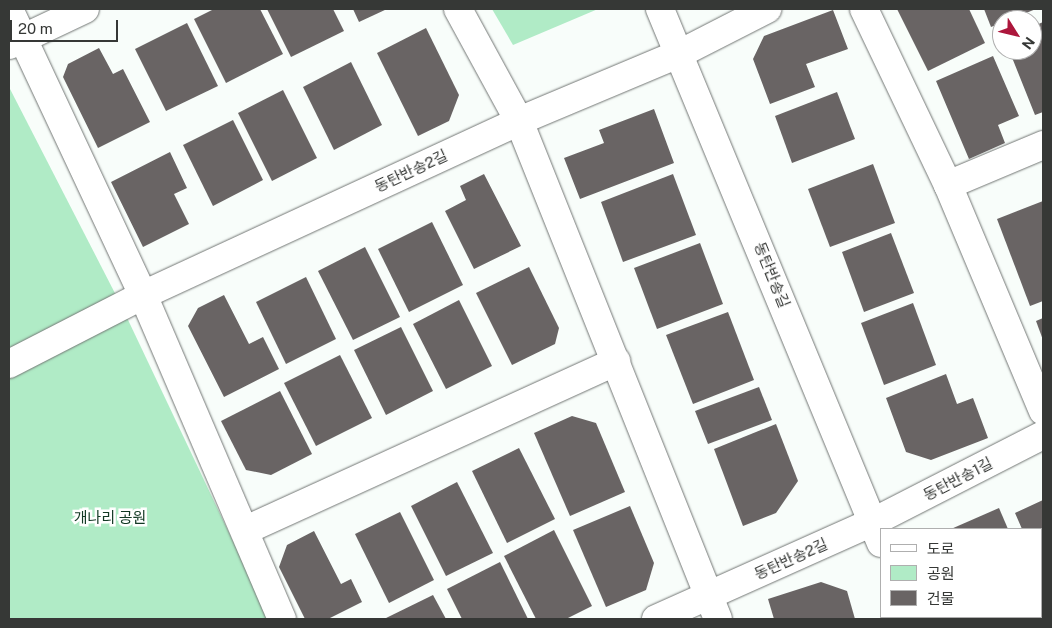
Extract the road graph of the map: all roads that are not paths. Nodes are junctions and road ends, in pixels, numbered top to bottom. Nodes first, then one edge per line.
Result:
1 (9, 9) edge
2 (85, 9) edge
3 (458, 9) edge
4 (660, 9) edge
5 (767, 9) edge
6 (864, 9) edge
7 (17, 41) edge
8 (681, 52) junction
9 (519, 121) junction
10 (1043, 145) edge
11 (948, 185) junction
12 (143, 295) junction
13 (616, 361) junction
14 (9, 364) edge
15 (1043, 411) edge
16 (1043, 435) edge
17 (885, 528) edge
18 (246, 530) junction
19 (877, 533) edge
20 (713, 608) edge
21 (282, 619) edge
22 (656, 619) edge

1 - 7 street
2 - 7 street
3 - 9 street
4 - 8 street, 동탄반송길
5 - 8 street
6 - 11 street
7 - 12 street
8 - 9 street, 동탄반송2길
8 - 19 street, 동탄반송길
9 - 12 street, 동탄반송2길
9 - 13 street
10 - 11 street
11 - 15 street
12 - 14 street, 동탄반송2길
12 - 18 street
13 - 18 street
13 - 20 street
16 - 17 street, 동탄반송1길
18 - 21 street
19 - 20 street, 동탄반송2길
20 - 22 street, 동탄반송2길

